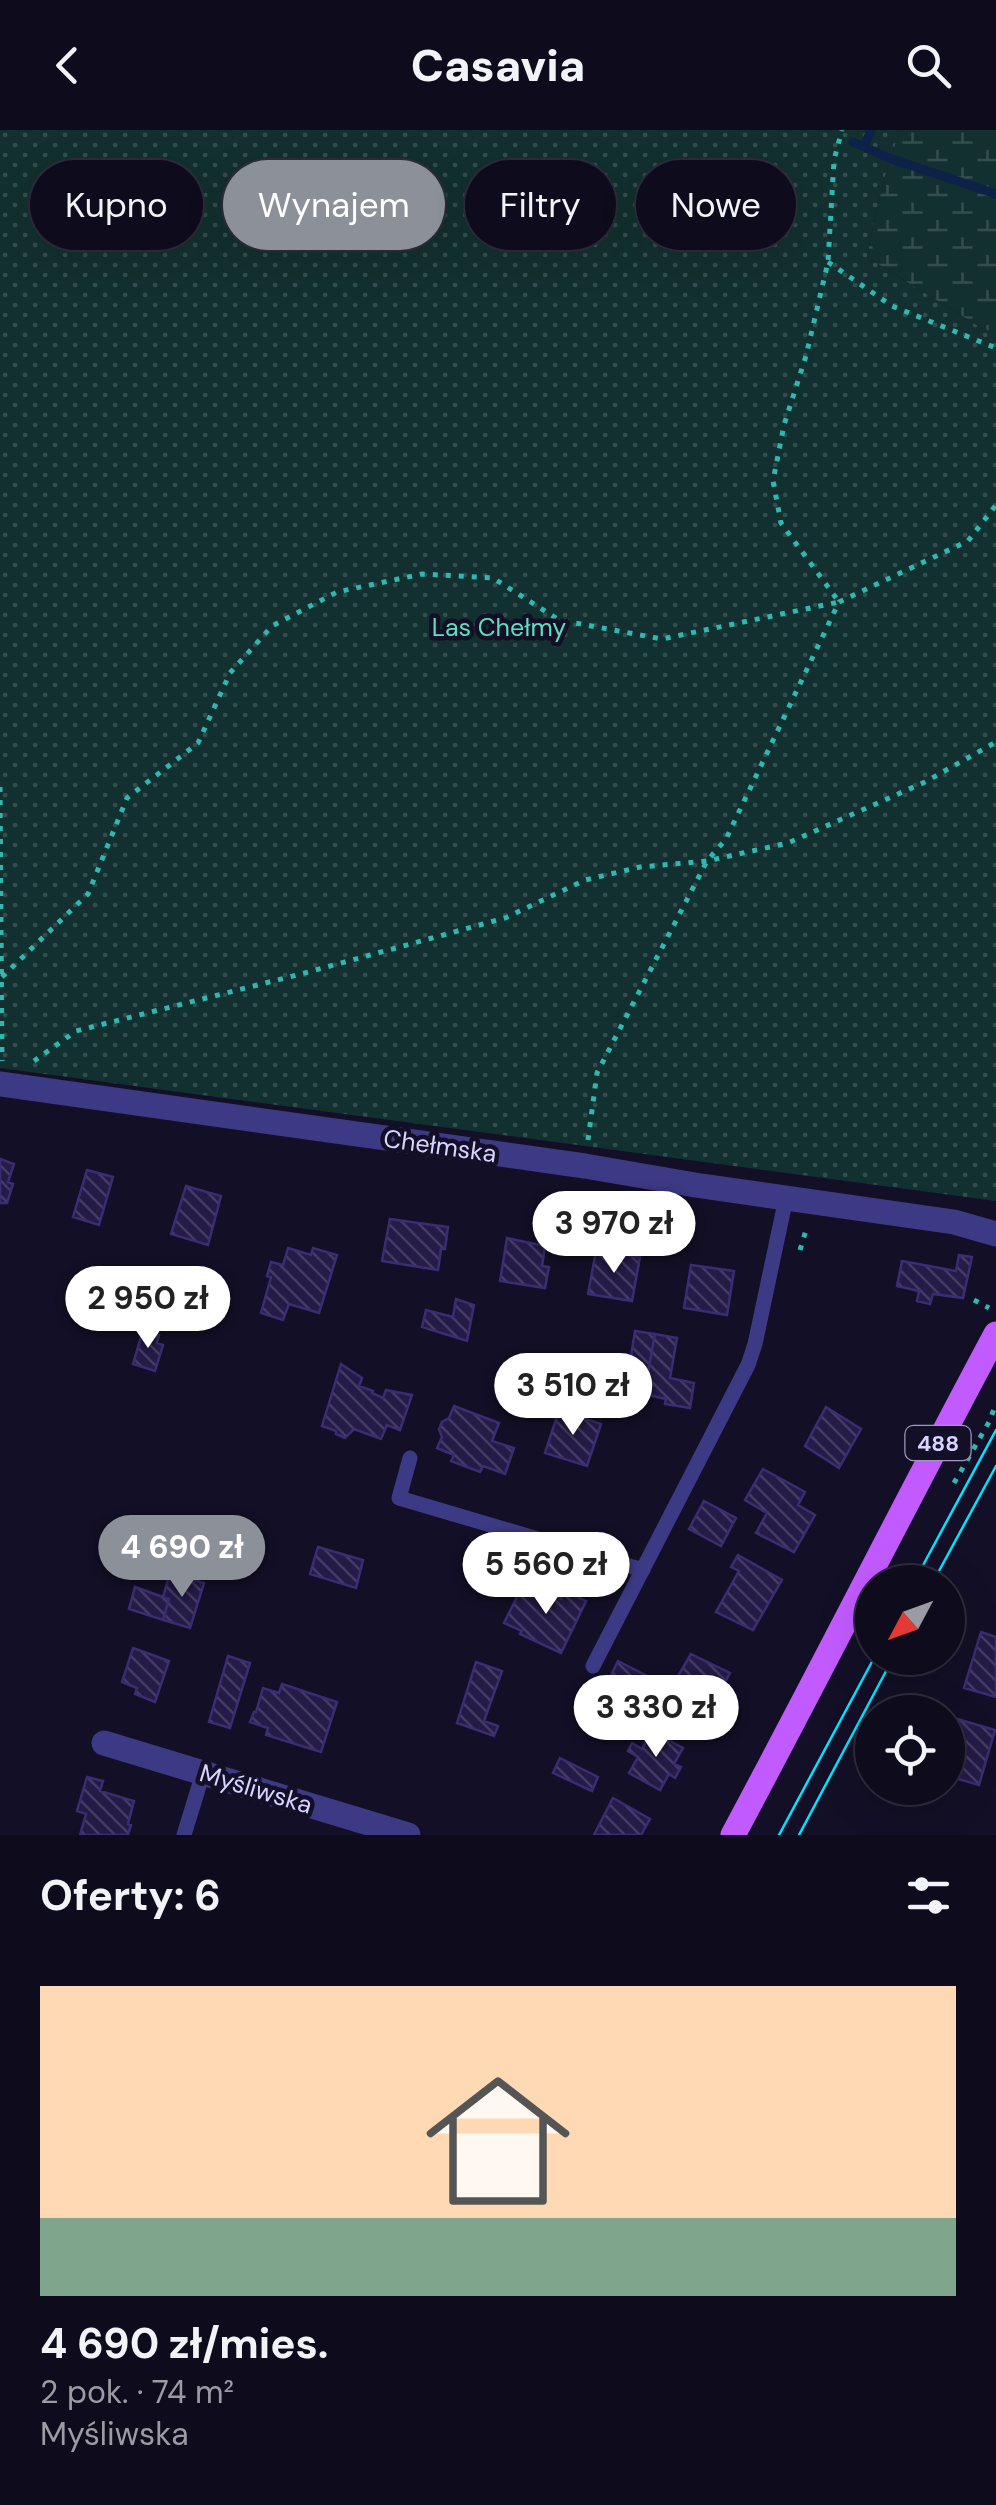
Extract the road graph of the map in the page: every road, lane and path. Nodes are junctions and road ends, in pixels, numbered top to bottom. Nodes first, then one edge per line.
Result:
1 (842, 130) edge
2 (828, 262) junction
3 (996, 348) edge
4 (996, 505) edge
5 (839, 602) junction
6 (996, 742) edge
7 (0, 787) edge
8 (707, 861) junction
9 (2, 976) edge
10 (1, 1084) edge
11 (585, 1166) junction
12 (786, 1198) junction
13 (996, 1234) edge
14 (974, 1300) dead end
15 (989, 1308) dead end
16 (996, 1334) edge
17 (996, 1404) edge
18 (410, 1458) dead end
19 (954, 1483) dead end
20 (643, 1570) junction
21 (593, 1666) dead end
22 (104, 1743) dead end
23 (202, 1773) junction
24 (184, 1835) edge
25 (408, 1835) edge
26 (732, 1835) edge

1 - 2 path
2 - 3 path
2 - 5 path
4 - 5 path
5 - 8 path
5 - 9 path
6 - 8 path
7 - 9 path
8 - 10 path
8 - 11 path
9 - 10 path
10 - 11 street, Chełmska
11 - 12 street, Chełmska
12 - 13 street, Chełmska
12 - 20 lane
14 - 15 path
16 - 26 main road, 488
17 - 19 path
18 - 20 lane
20 - 21 lane
22 - 23 street, Myśliwska
23 - 24 lane
23 - 25 street, Myśliwska

